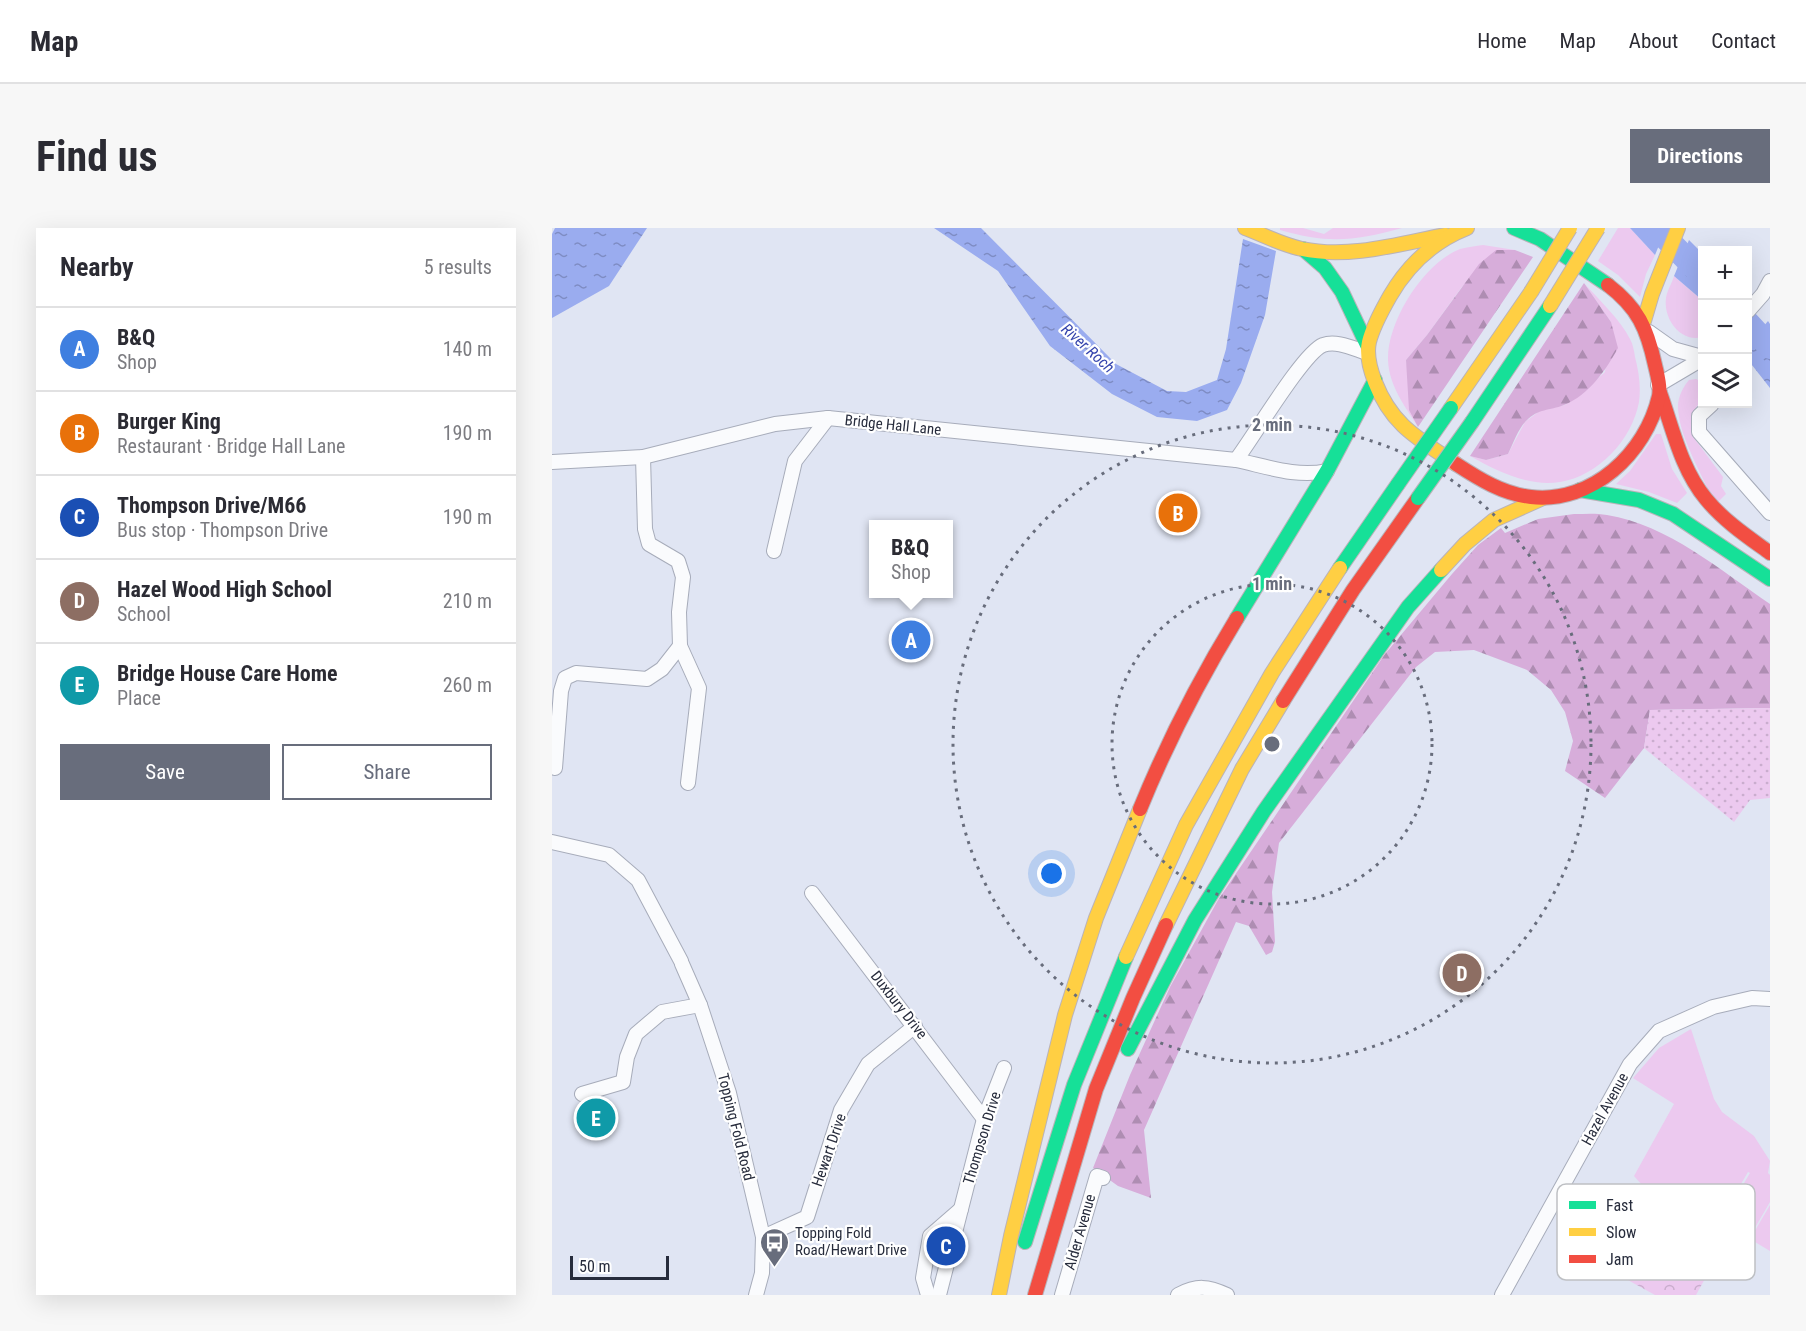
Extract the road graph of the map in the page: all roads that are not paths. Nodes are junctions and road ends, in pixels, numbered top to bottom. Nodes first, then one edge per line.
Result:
1 (1245, 228) edge
2 (1467, 228) edge
3 (1514, 228) edge
4 (1570, 228) edge
5 (1598, 228) edge
6 (1678, 228) edge
7 (1448, 234) junction
8 (1304, 249) junction
9 (1770, 281) edge
10 (1752, 306) edge
11 (1646, 326) junction
12 (1368, 350) junction
13 (1698, 357) edge
14 (1698, 361) edge
15 (1375, 380) junction
16 (1659, 389) junction
17 (1708, 408) edge
18 (828, 418) junction
19 (643, 457) junction
20 (1236, 460) junction
21 (552, 462) edge
22 (1327, 471) junction
23 (1580, 490) junction
24 (1543, 498) junction
25 (1770, 513) edge
26 (774, 551) dead end
27 (1770, 553) edge
28 (1770, 579) edge
29 (680, 646) junction
30 (555, 768) dead end
31 (688, 783) dead end
32 (552, 842) edge
33 (812, 893) dead end
34 (1770, 999) edge
35 (700, 1005) junction
36 (915, 1026) junction
37 (1004, 1068) dead end
38 (582, 1094) dead end
39 (984, 1119) junction
40 (1103, 1178) dead end
41 (1564, 1184) edge
42 (1068, 1189) junction
43 (1557, 1196) edge
44 (961, 1209) junction
45 (763, 1237) junction
46 (756, 1295) edge
47 (928, 1295) edge
48 (939, 1295) edge
49 (999, 1295) edge
50 (1011, 1295) edge
51 (1035, 1295) edge
52 (1062, 1295) edge
53 (1178, 1295) edge
54 (1227, 1295) edge
55 (1502, 1295) edge

1 - 8 highway
2 - 7 highway
3 - 11 highway
4 - 50 highway, bridge
5 - 42 highway, bridge
6 - 11 highway
7 - 8 highway
7 - 12 highway
8 - 12 highway
9 - 10 street
11 - 13 street
11 - 16 highway
12 - 15 highway
12 - 20 street
14 - 16 street
15 - 22 highway
15 - 24 highway
16 - 23 highway
16 - 27 highway
17 - 25 street
18 - 19 street, Bridge Hall Lane
18 - 20 street, Bridge Hall Lane
18 - 26 street
19 - 21 street, Bridge Hall Lane
19 - 29 street
20 - 22 street, Bridge Hall Lane
22 - 49 highway
23 - 24 highway
23 - 28 highway
24 - 42 highway
29 - 30 street
29 - 31 street
32 - 35 street, Topping Fold Road
33 - 36 street, Duxbury Drive
34 - 41 street, Hazel Avenue
35 - 38 street
35 - 45 street, Topping Fold Road
36 - 39 street, Duxbury Drive
36 - 45 street, Hewart Drive
37 - 39 street, Thompson Drive
39 - 44 street, Thompson Drive
40 - 52 street, Alder Avenue
42 - 51 highway
43 - 55 street, Hazel Avenue
44 - 47 street
44 - 48 street, Thompson Drive
45 - 46 street, Topping Fold Road
53 - 54 street

